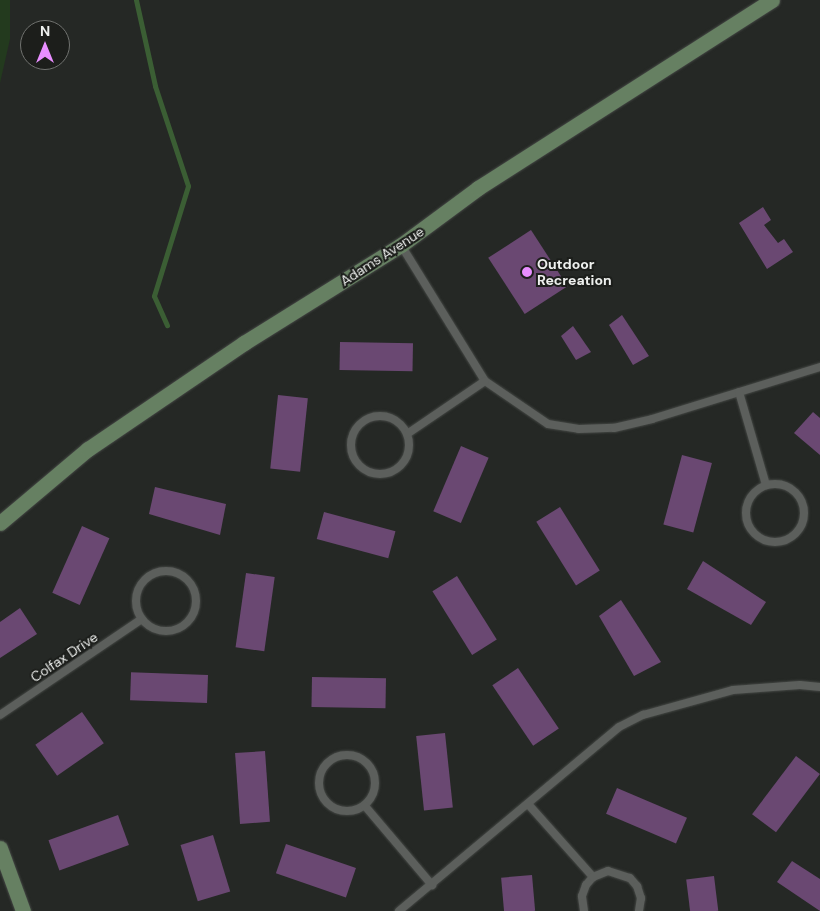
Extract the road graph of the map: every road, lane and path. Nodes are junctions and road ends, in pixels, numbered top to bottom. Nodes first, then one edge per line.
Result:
1 (772, 0) edge
2 (401, 245) junction
3 (820, 367) edge
4 (484, 381) junction
5 (739, 392) junction
6 (407, 434) junction
7 (766, 485) junction
8 (0, 523) edge
9 (142, 619) junction
10 (820, 687) edge
11 (0, 715) edge
12 (528, 804) junction
13 (365, 806) junction
14 (0, 851) edge
15 (593, 877) junction
16 (432, 885) junction
17 (23, 911) edge
18 (399, 911) edge
19 (584, 911) edge
20 (639, 911) edge

1 - 2 street, Adams Avenue
2 - 4 lane
2 - 8 street, Adams Avenue
3 - 5 lane
4 - 5 lane
4 - 6 lane
5 - 7 lane
6 - 6 lane
7 - 7 lane
9 - 9 lane
9 - 11 lane, Colfax Drive
10 - 12 lane
12 - 15 lane
12 - 16 lane
13 - 13 lane
13 - 16 lane
14 - 17 street
15 - 19 lane
15 - 20 lane
16 - 18 lane

